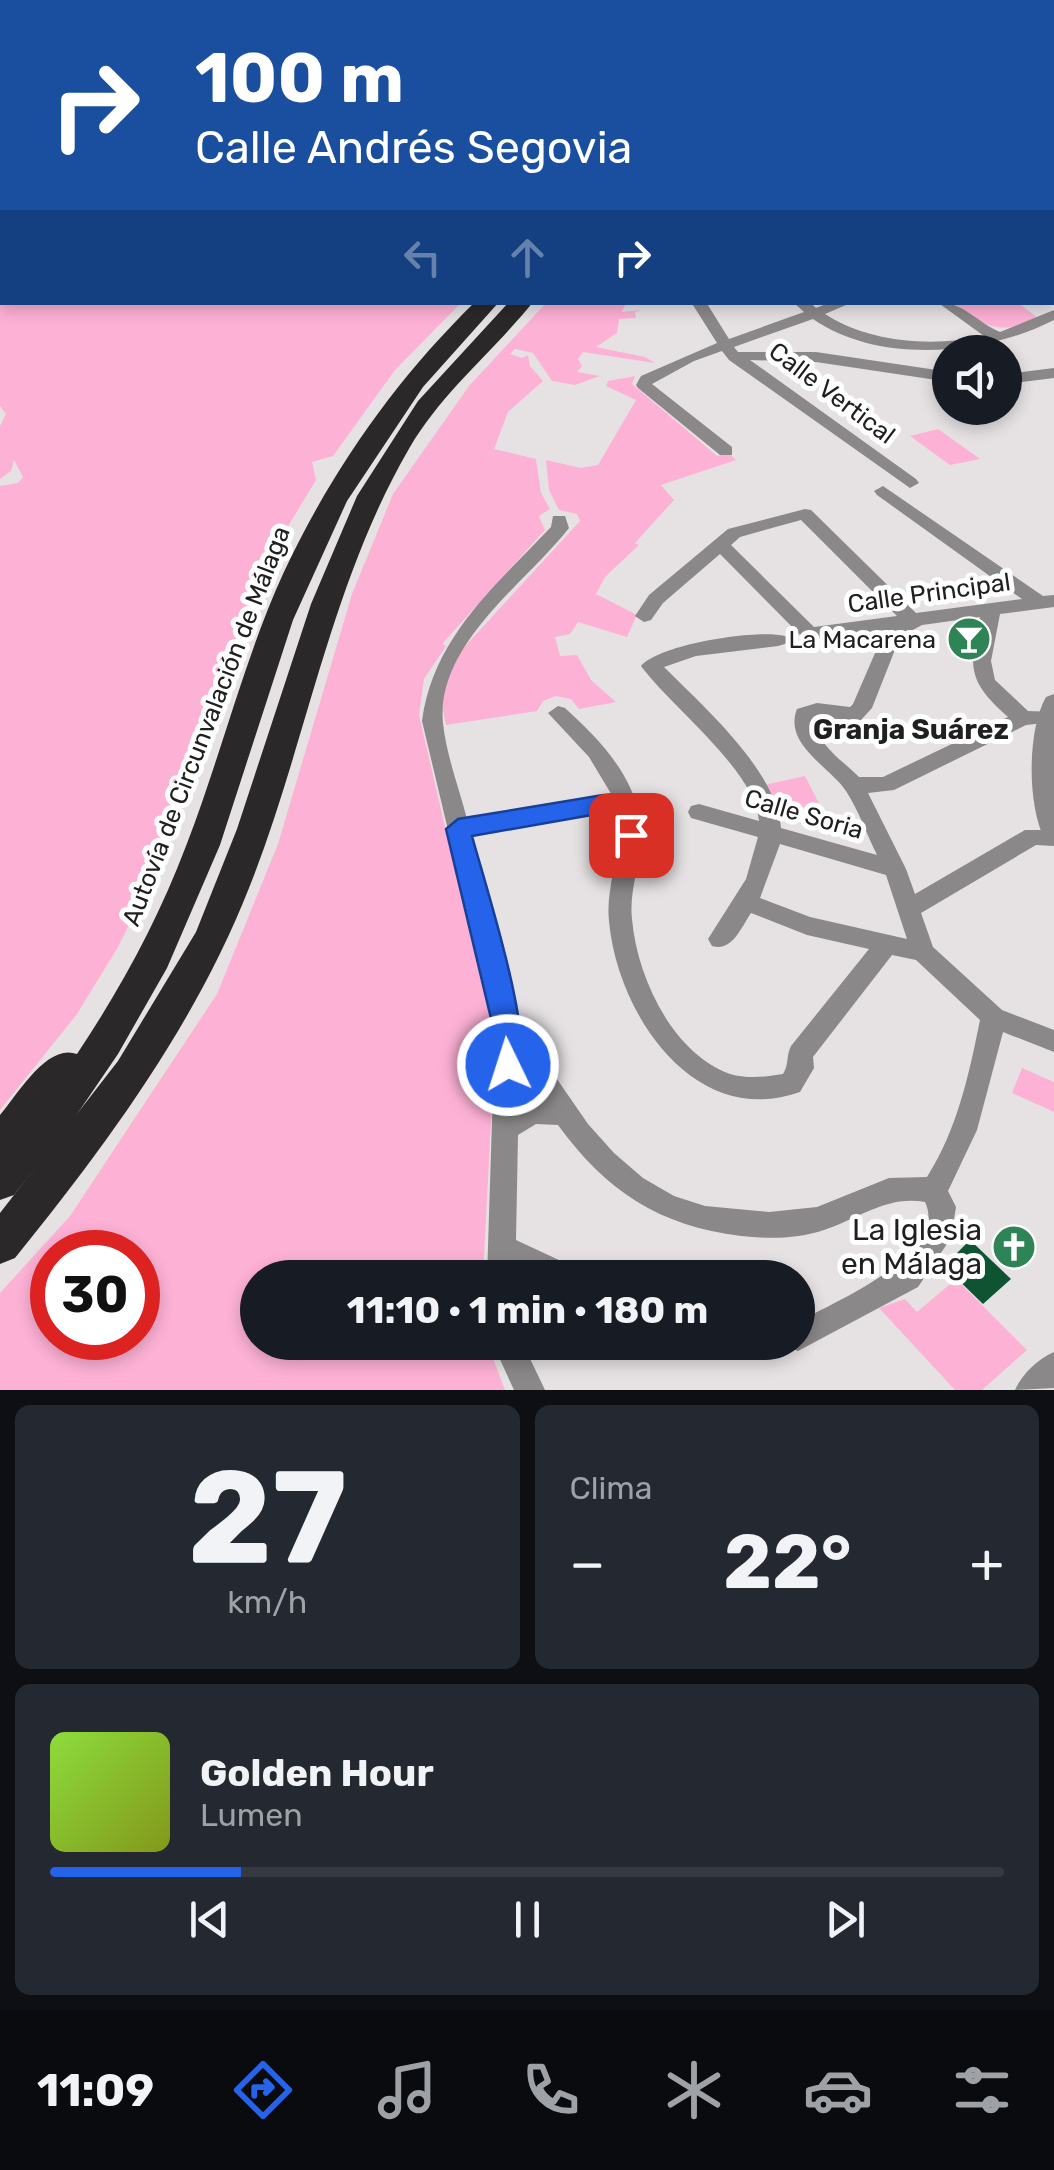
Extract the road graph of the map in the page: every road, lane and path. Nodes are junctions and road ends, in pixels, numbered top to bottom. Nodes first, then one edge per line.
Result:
1 (485, 305) edge
2 (519, 305) edge
3 (700, 305) edge
4 (804, 305) edge
5 (838, 305) edge
6 (948, 305) edge
7 (816, 313) junction
8 (1054, 314) edge
9 (993, 335) edge
10 (1011, 335) edge
11 (932, 347) edge
12 (732, 351) junction
13 (1054, 373) edge
14 (932, 374) edge
15 (1022, 377) edge
16 (726, 451) dead end
17 (559, 520) dead end
18 (719, 543) junction
19 (1047, 602) edge
20 (991, 611) junction
21 (644, 616) dead end
22 (911, 622) junction
23 (778, 640) dead end
24 (558, 712) dead end
25 (1041, 712) edge
26 (854, 785) junction
27 (624, 806) junction
28 (699, 812) dead end
29 (458, 829) junction
30 (770, 832) junction
31 (1054, 835) edge
32 (895, 869) junction
33 (749, 903) junction
34 (910, 908) junction
35 (720, 939) dead end
36 (159, 945) junction
37 (886, 945) junction
38 (923, 952) junction
39 (993, 1017) junction
40 (507, 1027) junction
41 (1054, 1041) edge
42 (562, 1114) junction
43 (508, 1127) junction
44 (0, 1143) edge
45 (0, 1182) edge
46 (933, 1191) junction
47 (0, 1244) edge
48 (501, 1247) junction
49 (501, 1260) edge
50 (528, 1260) edge
51 (815, 1328) edge
52 (515, 1360) edge
53 (1054, 1367) edge
54 (530, 1390) edge
55 (1030, 1390) edge

1 - 36 highway, Autovía de Circunvalación de Málaga
2 - 47 highway
3 - 12 street
4 - 7 street
5 - 7 street
6 - 9 street
7 - 11 street
7 - 12 street
8 - 10 street
12 - 14 street
12 - 16 street
12 - 19 street, Calle Vertical
13 - 15 street
17 - 29 street
18 - 21 street
18 - 22 street, Calle Principal
18 - 22 street
19 - 20 street, Calle Principal
20 - 22 street, Calle Principal
20 - 25 street
22 - 26 street
23 - 30 street
24 - 27 street
25 - 26 street
25 - 31 street
26 - 32 street
27 - 29 street
27 - 37 street
28 - 30 street, Calle Soria
29 - 40 street
30 - 32 street, Calle Soria
30 - 33 street
31 - 34 street
32 - 34 street
33 - 35 street
33 - 37 street
34 - 38 street
36 - 44 highway
36 - 45 highway, Autovía de Circunvalación de Málaga
37 - 38 street
38 - 39 street
39 - 41 street
39 - 46 street
40 - 42 street
40 - 43 street
42 - 43 street
42 - 46 street
43 - 48 street
46 - 51 street
48 - 49 street
48 - 50 street
52 - 54 street
53 - 55 street

